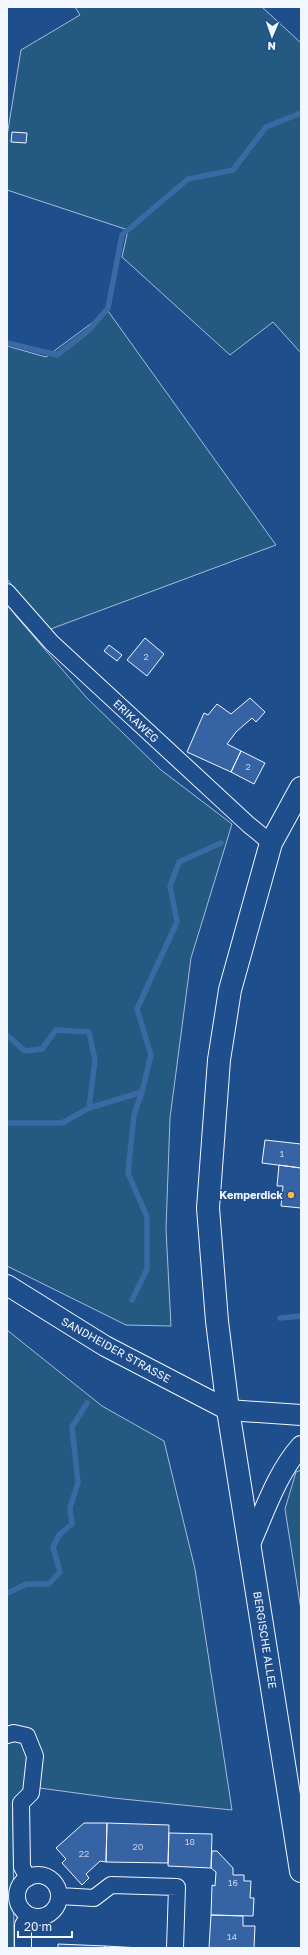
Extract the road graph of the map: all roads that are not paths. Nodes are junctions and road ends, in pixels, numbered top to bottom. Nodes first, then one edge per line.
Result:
1 (7, 592) edge
2 (301, 788) edge
3 (271, 843) junction
4 (7, 1284) edge
5 (228, 1410) junction
6 (301, 1415) edge
7 (301, 1446) edge
8 (250, 1544) junction
9 (7, 1736) edge
10 (301, 1871) edge
11 (28, 1878) junction
12 (60, 1896) junction
13 (29, 1915) junction
14 (23, 1948) edge
15 (175, 1948) edge

1 - 3 street, ERIKAWEG
2 - 3 main road
3 - 5 main road
4 - 5 street, SANDHEIDER STRASSE
5 - 6 street
5 - 8 main road, BERGISCHE ALLEE
7 - 8 street
8 - 10 main road, BERGISCHE ALLEE
9 - 11 street
11 - 12 street
11 - 13 street
12 - 13 street
12 - 15 street
13 - 14 street

